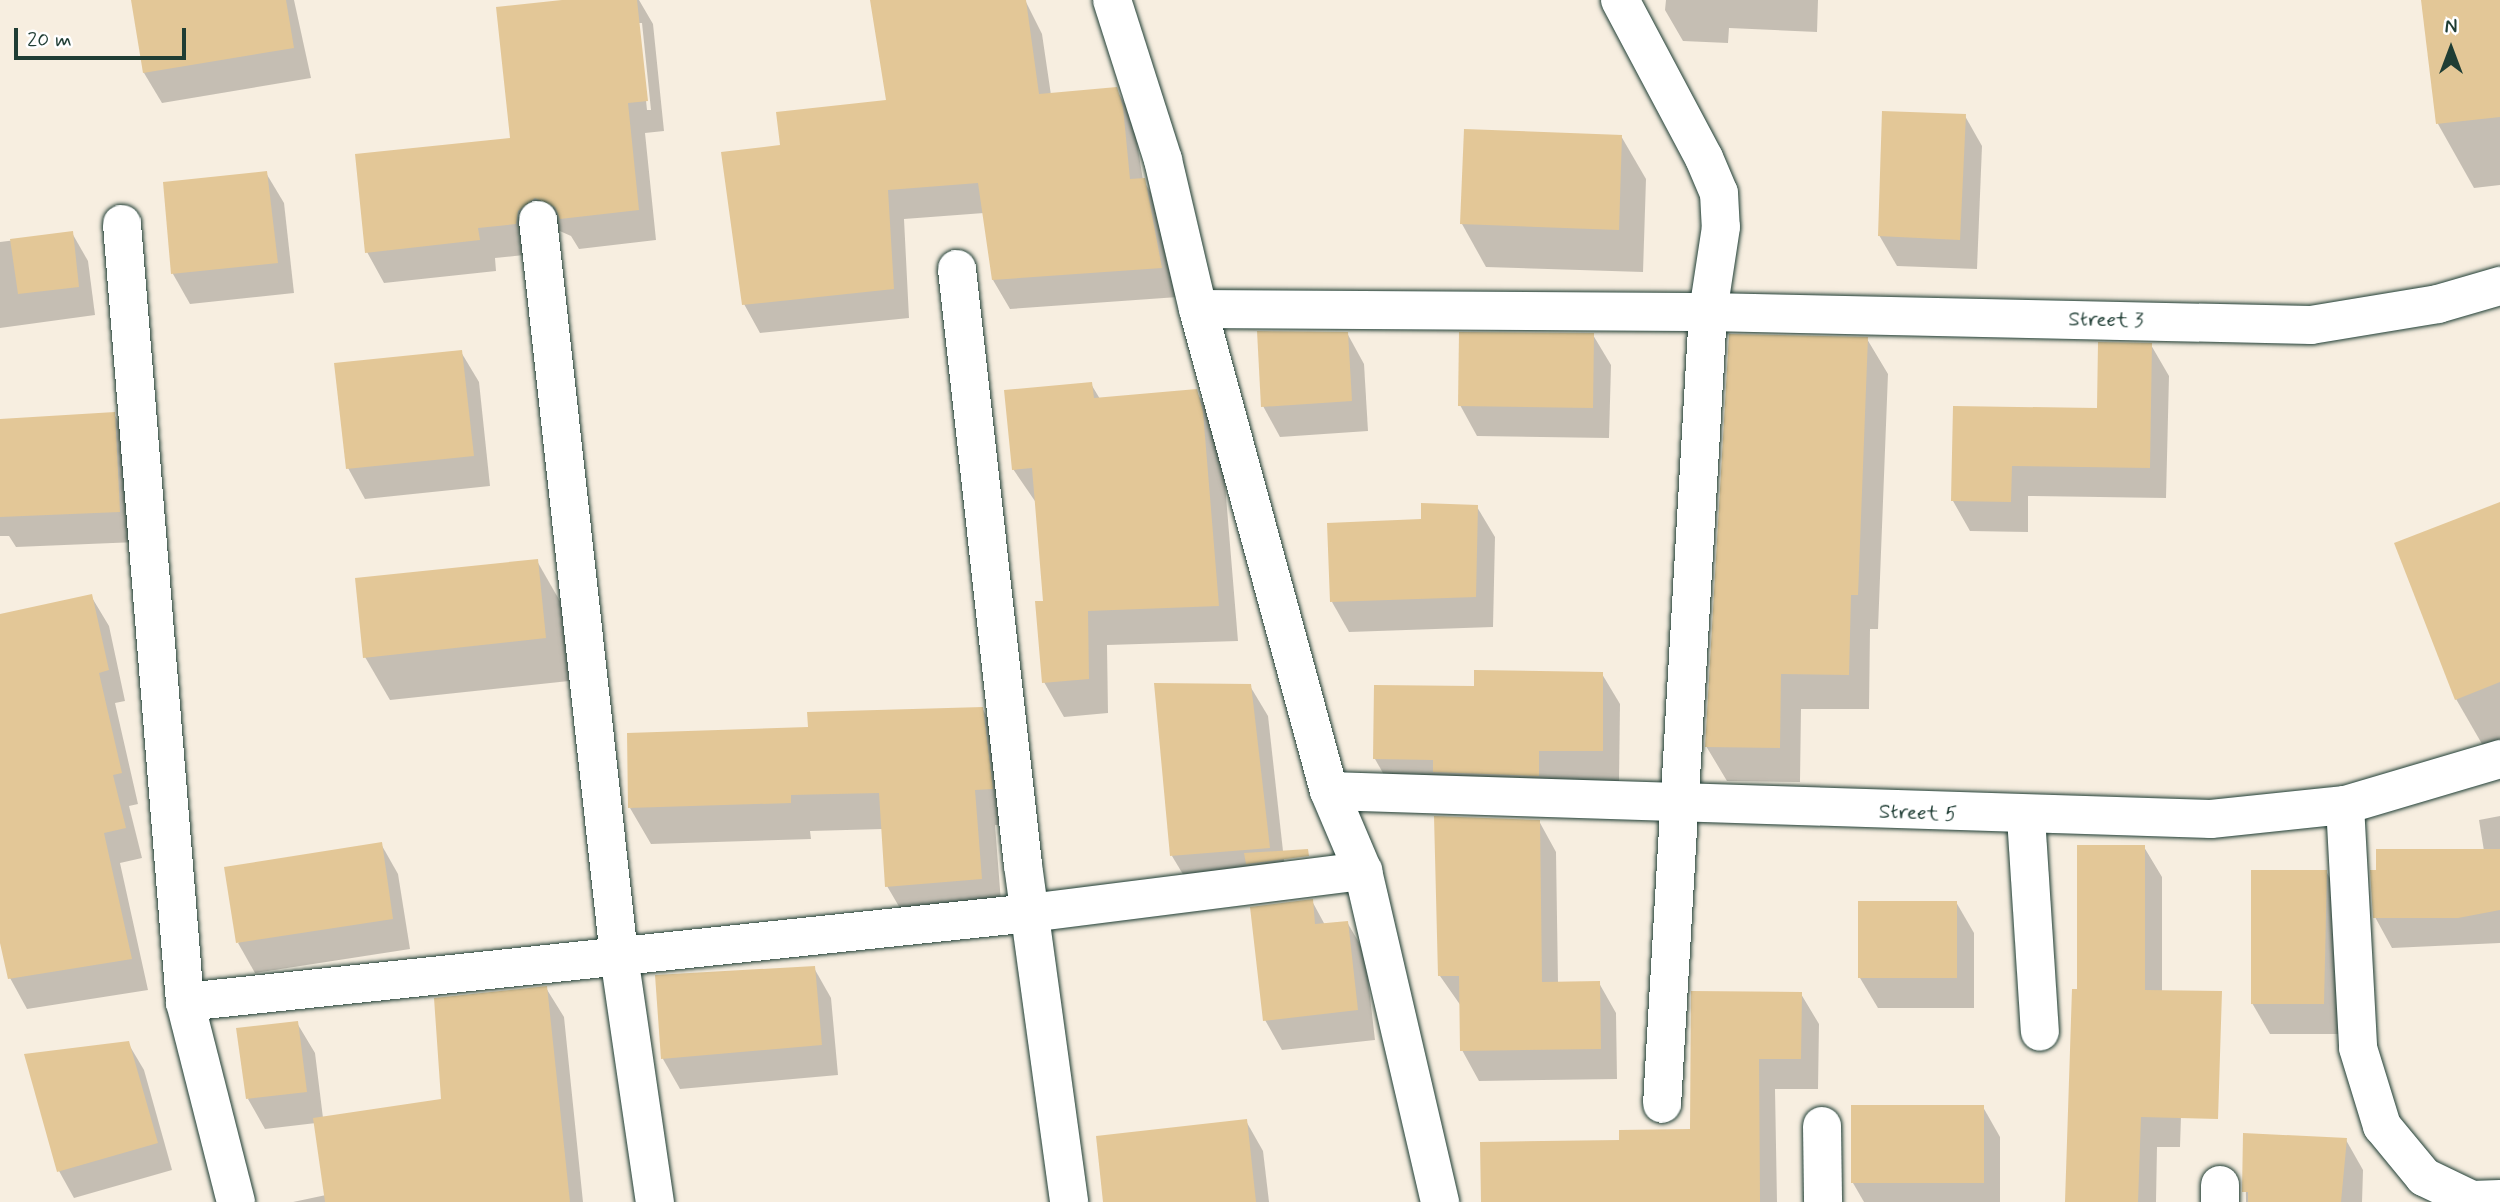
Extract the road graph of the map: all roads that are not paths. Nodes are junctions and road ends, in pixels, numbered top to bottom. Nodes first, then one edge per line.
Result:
1 (1112, 0) edge
2 (1620, 0) edge
3 (538, 220) dead end
4 (122, 224) dead end
5 (957, 269) dead end
6 (2500, 286) edge
7 (1198, 309) junction
8 (1708, 312) junction
9 (2500, 760) edge
10 (1329, 791) junction
11 (1678, 804) junction
12 (2345, 805) junction
13 (2025, 817) junction
14 (1363, 872) junction
15 (1030, 913) junction
16 (619, 956) junction
17 (186, 1002) junction
18 (2040, 1032) dead end
19 (1661, 1104) dead end
20 (1822, 1126) dead end
21 (2482, 1200) edge
22 (236, 1202) edge
23 (655, 1202) edge
24 (1069, 1202) edge
25 (1440, 1202) edge
26 (1823, 1202) edge

1 - 7 street
2 - 8 street
3 - 16 street
4 - 17 street
5 - 15 street
6 - 8 street, Street 3
7 - 8 street, Street 3
7 - 10 street
8 - 11 street
9 - 12 street, Street 5
10 - 11 street, Street 5
10 - 14 street
11 - 13 street, Street 5
11 - 19 street
12 - 13 street, Street 5
12 - 21 street
13 - 18 street
14 - 15 street
14 - 25 street
15 - 16 street
15 - 24 street
16 - 17 street
16 - 23 street
17 - 22 street
20 - 26 street

